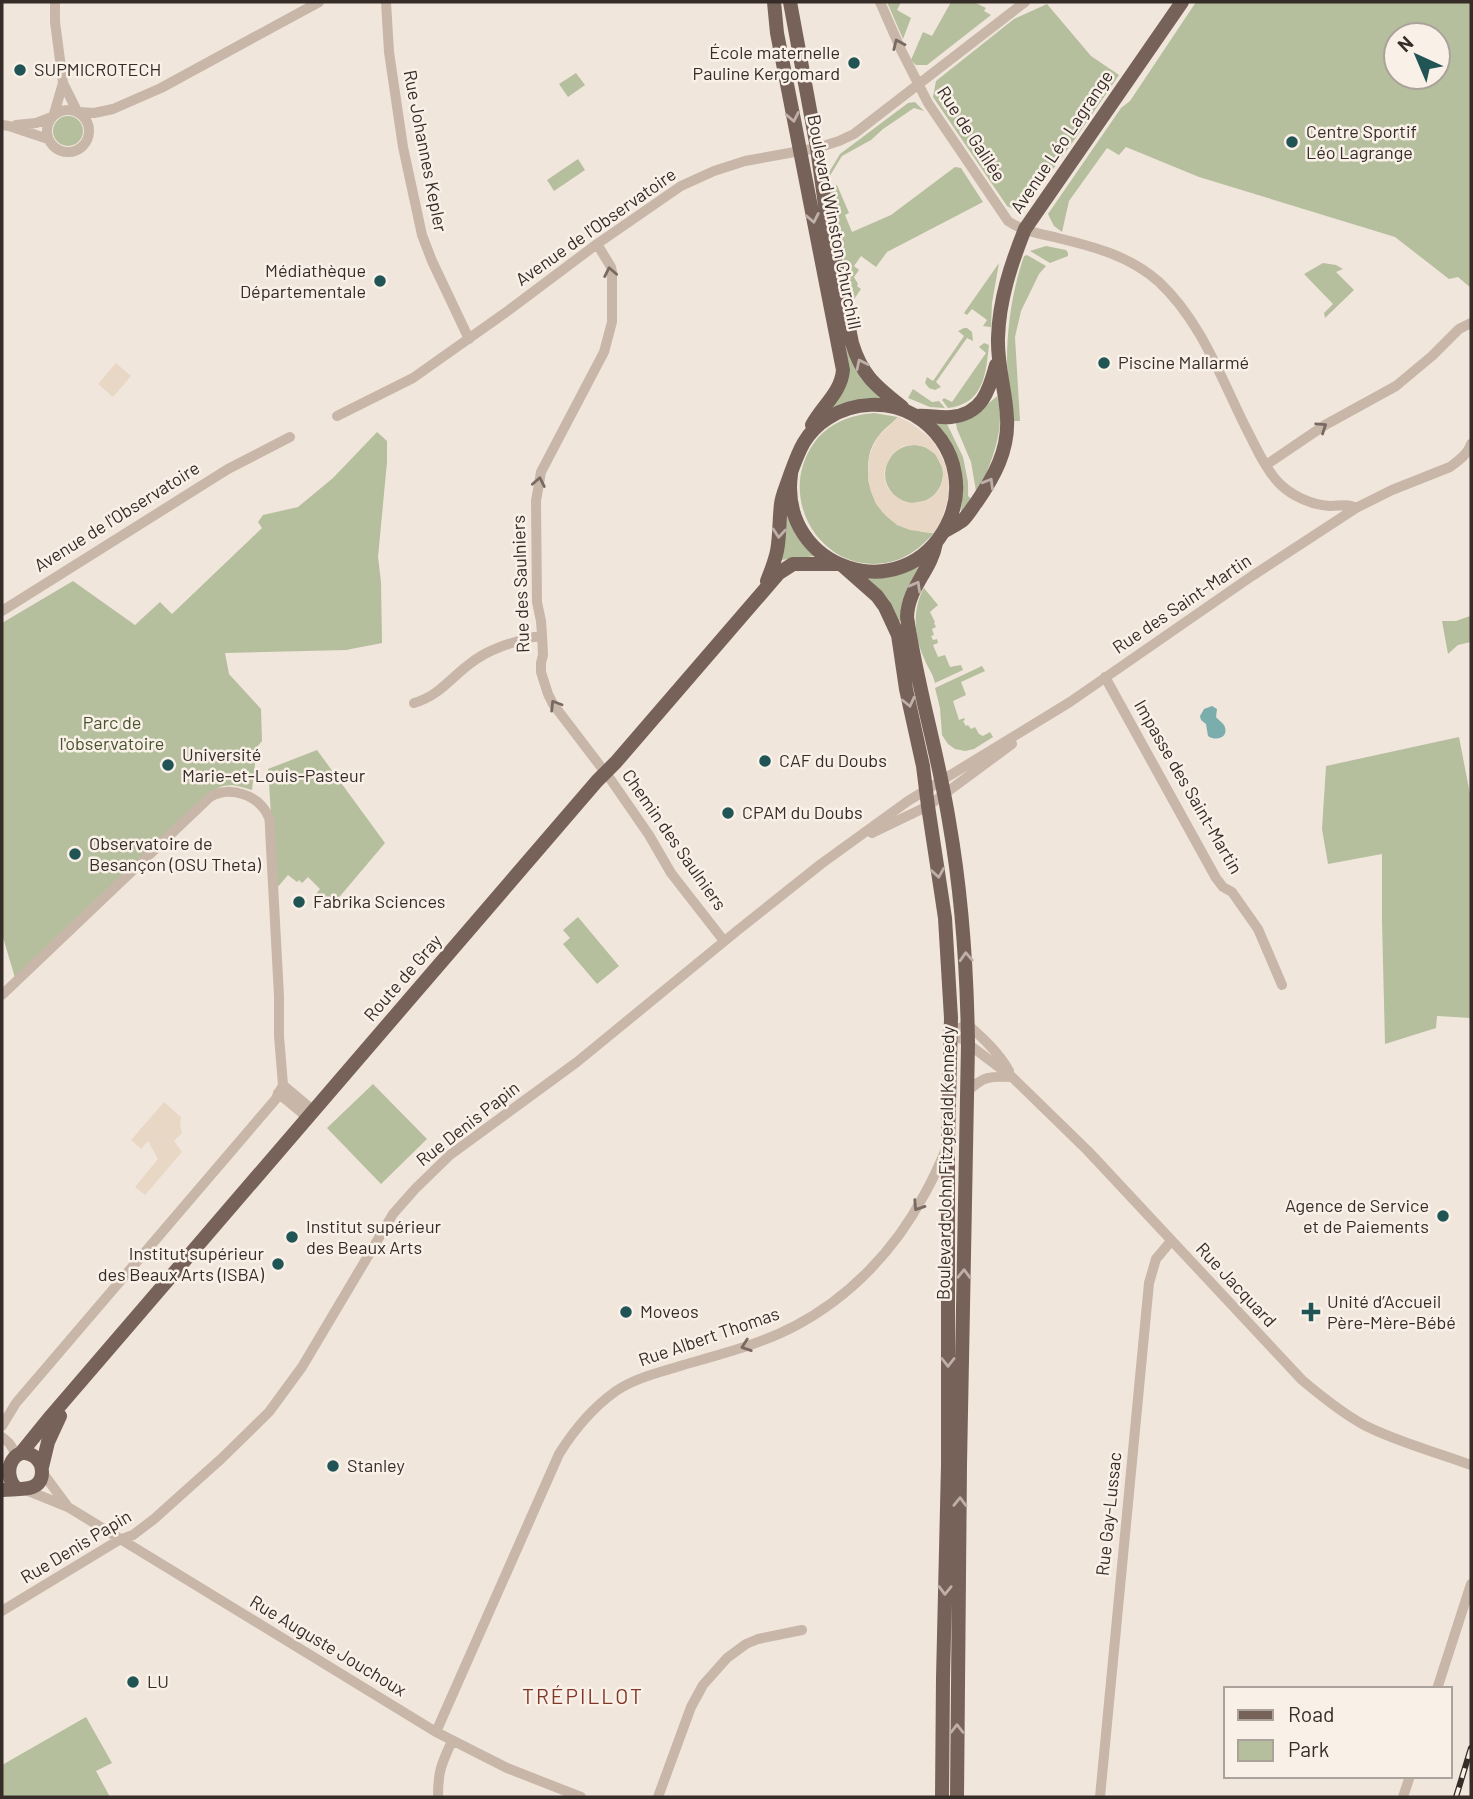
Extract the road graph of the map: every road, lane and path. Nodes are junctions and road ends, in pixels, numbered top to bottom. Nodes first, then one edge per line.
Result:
1 (55, 2) edge
2 (319, 2) edge
3 (386, 2) edge
4 (774, 2) edge
5 (790, 2) edge
6 (880, 2) edge
7 (1025, 2) edge
8 (1182, 2) edge
9 (301, 6) edge
10 (63, 83) junction
11 (918, 85) junction
12 (113, 109) junction
13 (78, 112) junction
14 (53, 116) junction
15 (6, 126) edge
16 (89, 134) junction
17 (48, 139) junction
18 (817, 148) junction
19 (800, 151) junction
20 (1025, 229) junction
21 (597, 244) junction
22 (1471, 323) edge
23 (469, 339) junction
24 (998, 357) junction
25 (912, 414) junction
26 (337, 416) dead end
27 (290, 437) dead end
28 (805, 439) junction
29 (1471, 449) edge
30 (1266, 465) junction
31 (791, 474) junction
32 (1356, 508) junction
33 (940, 537) junction
34 (840, 565) junction
35 (764, 592) junction
36 (2, 611) edge
37 (542, 635) junction
38 (1105, 677) junction
39 (414, 704) dead end
40 (1028, 729) junction
41 (595, 760) joint
42 (606, 773) junction
43 (942, 780) junction
44 (926, 789) junction
45 (944, 795) junction
46 (928, 806) junction
47 (851, 843) junction
48 (724, 941) junction
49 (1282, 985) dead end
50 (2, 995) edge
51 (968, 1025) junction
52 (951, 1031) junction
53 (968, 1044) junction
54 (1012, 1077) junction
55 (281, 1089) junction
56 (967, 1092) junction
57 (308, 1112) junction
58 (948, 1145) junction
59 (1171, 1241) junction
60 (74, 1391) junction
61 (2, 1426) edge
62 (2, 1437) edge
63 (9, 1459) edge
64 (1471, 1465) edge
65 (42, 1469) junction
66 (15, 1489) edge
67 (68, 1507) junction
68 (119, 1539) junction
69 (1471, 1584) edge
70 (2, 1611) edge
71 (802, 1630) dead end
72 (1438, 1687) edge
73 (436, 1732) junction
74 (452, 1741) junction
75 (1409, 1778) edge
76 (438, 1797) edge
77 (581, 1797) edge
78 (658, 1797) edge
79 (942, 1797) edge
80 (957, 1797) edge
81 (1100, 1797) edge
82 (1404, 1797) edge

1 - 10 street
2 - 9 street
3 - 23 street, Rue Johannes Kepler
4 -> 19 main road, Boulevard Winston Churchill
5 - 18 main road, Boulevard Winston Churchill
11 -> 6 street, Rue de Galilée
7 - 11 street, Avenue de l'Observatoire
8 - 20 main road, Avenue Léo Lagrange
9 - 12 street
10 - 13 street
10 - 14 street
11 - 18 street, Avenue de l'Observatoire
11 - 20 street, Rue de Galilée
12 - 13 street
12 - 16 street
13 - 14 street
13 - 16 street
14 - 15 street
14 - 17 street
15 - 17 street
16 - 17 street
18 - 19 street, Avenue de l'Observatoire
25 -> 18 main road, Boulevard Winston Churchill
19 - 21 street, Avenue de l'Observatoire
19 -> 28 main road, Boulevard Winston Churchill
20 - 24 main road, Avenue Léo Lagrange
20 - 30 street
21 - 23 street, Avenue de l'Observatoire
37 -> 21 street, Rue des Saulniers
30 -> 22 street
23 - 26 street, Avenue de l'Observatoire
24 - 25 main road, Avenue Léo Lagrange
33 -> 24 main road, Avenue Léo Lagrange
25 - 28 main road
25 - 33 main road
27 - 36 street, Avenue de l'Observatoire
28 - 31 main road
29 - 32 street, Rue des Saint-Martin
30 - 32 street
31 - 34 main road
31 -> 35 main road, Route de Gray
32 - 38 street, Rue des Saint-Martin
33 - 34 main road
43 -> 33 main road, Boulevard John Fitzgerald Kennedy
34 - 35 main road, Route de Gray
34 -> 44 main road, Boulevard John Fitzgerald Kennedy
35 - 42 main road, Route de Gray
37 - 39 street
41 -> 37 street, Rue des Saulniers
38 - 40 street, Rue des Saint-Martin
38 - 49 street, Impasse des Saint-Martin
40 - 43 street, Rue des Saint-Martin
40 - 45 street, Rue des Saint-Martin
41 - 42 street, Chemin des Saulniers
42 - 48 street, Chemin des Saulniers
42 - 57 main road, Route de Gray
43 - 44 street, Rue des Saint-Martin
43 - 45 main road, Boulevard John Fitzgerald Kennedy
44 - 46 main road, Boulevard John Fitzgerald Kennedy
44 - 47 street, Rue Denis Papin
45 - 46 street, Rue des Saint-Martin
51 -> 45 main road, Boulevard John Fitzgerald Kennedy
46 - 47 street, Rue Denis Papin
46 -> 52 main road, Boulevard John Fitzgerald Kennedy
47 - 48 street, Rue Denis Papin
48 - 68 street, Rue Denis Papin
50 - 55 street
51 - 52 street
51 - 53 main road, Boulevard John Fitzgerald Kennedy
51 - 54 street, Rue Jacquard
52 - 53 street, Rue Jacquard
52 - 58 main road, Boulevard John Fitzgerald Kennedy
53 - 54 street, Rue Jacquard
53 - 56 main road, Boulevard John Fitzgerald Kennedy
54 - 56 street
54 - 59 street, Rue Jacquard
55 - 57 street
55 - 61 street
80 -> 56 main road, Boulevard John Fitzgerald Kennedy
57 - 60 main road, Route de Gray
58 -> 73 street, Rue Albert Thomas
58 -> 79 main road, Boulevard John Fitzgerald Kennedy
59 - 64 street, Rue Jacquard
59 - 81 street, Rue Gay-Lussac
60 - 63 main road, Route de Gray
60 - 65 main road, Route de Gray
62 - 63 street
63 - 65 main road
63 - 66 main road
65 - 66 main road
65 - 67 street, Rue Auguste Jouchoux
66 - 67 street, Rue Auguste Jouchoux
67 - 68 street, Rue Auguste Jouchoux
68 - 70 street, Rue Denis Papin
68 - 73 street, Rue Auguste Jouchoux
69 - 72 street
71 - 78 street
73 - 74 street, Rue Auguste Jouchoux
74 - 76 street
74 - 77 street, Rue Auguste Jouchoux
75 - 82 street

